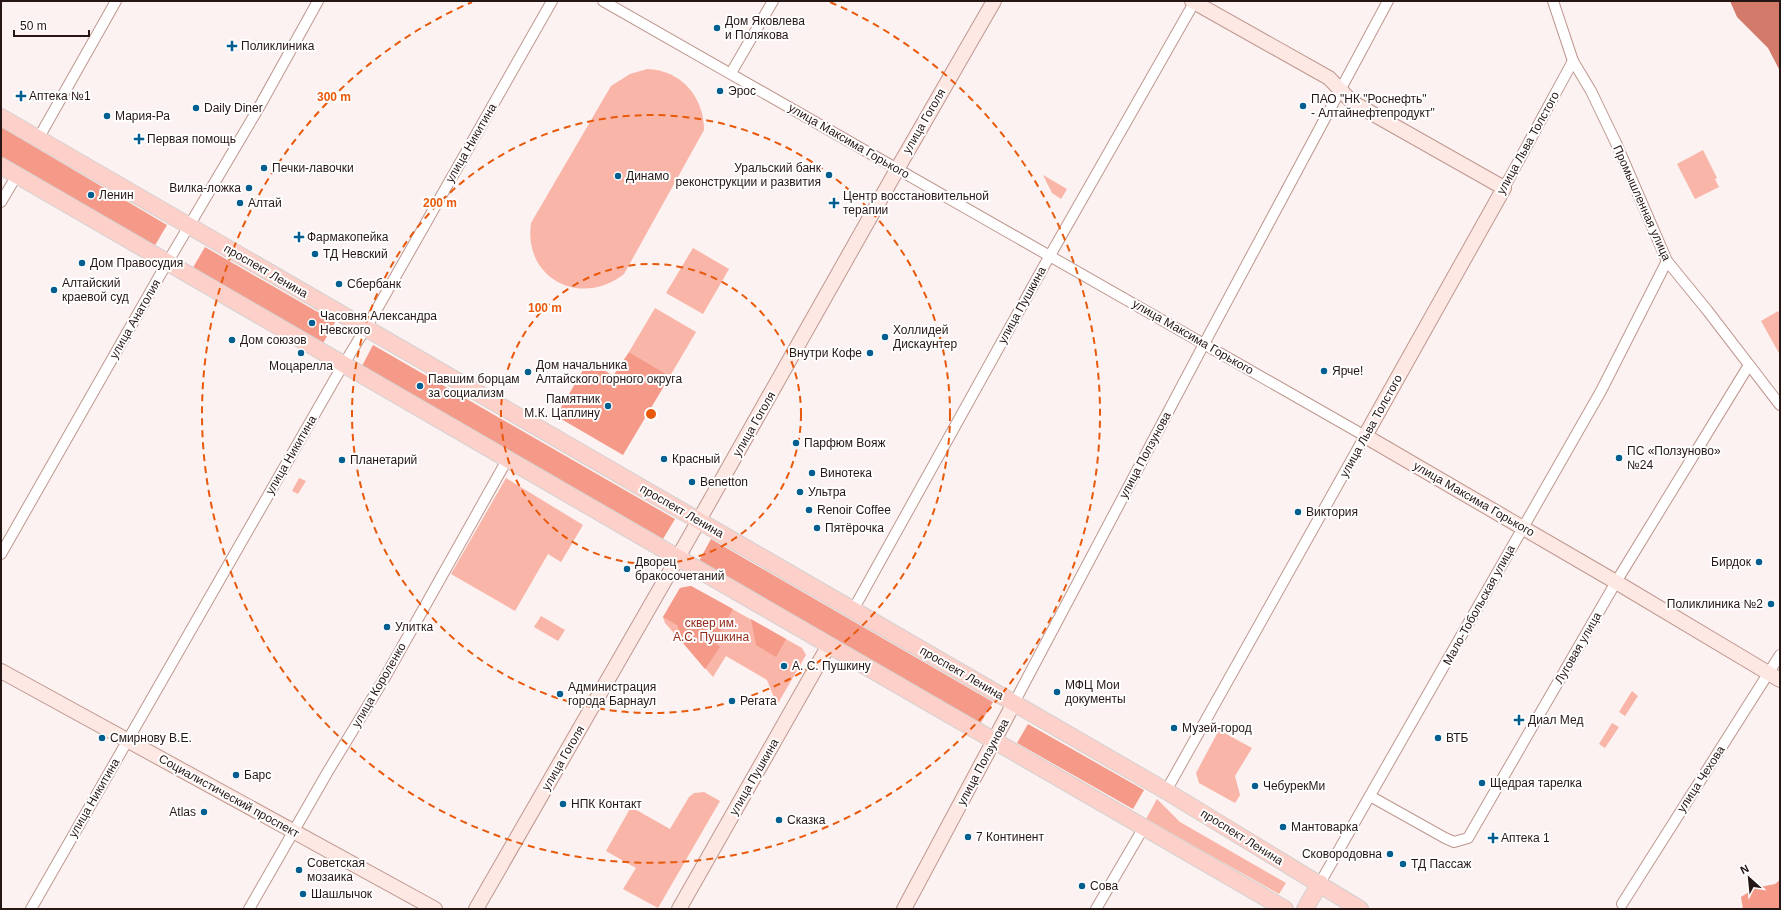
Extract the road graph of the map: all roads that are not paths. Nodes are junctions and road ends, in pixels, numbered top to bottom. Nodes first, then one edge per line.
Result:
1 (116, 1) edge
2 (318, 1) edge
3 (552, 1) edge
4 (603, 1) edge
5 (774, 1) edge
6 (994, 1) edge
7 (1193, 1) edge
8 (1388, 1) edge
9 (1553, 1) edge
10 (1573, 61) junction
11 (731, 73) junction
12 (1341, 91) junction
13 (1, 117) edge
14 (38, 139) junction
15 (1, 166) edge
16 (897, 169) junction
17 (17, 176) junction
18 (1504, 188) junction
19 (1, 202) edge
20 (193, 219) junction
21 (1050, 256) junction
22 (1667, 261) junction
23 (168, 262) junction
24 (366, 328) junction
25 (1204, 344) junction
26 (344, 364) junction
27 (1750, 365) junction
28 (1780, 405) edge
29 (1365, 436) junction
30 (507, 460) junction
31 (699, 520) junction
32 (1523, 528) junction
33 (1, 554) edge
34 (678, 558) junction
35 (1616, 582) junction
36 (853, 610) junction
37 (829, 645) junction
38 (1780, 655) edge
39 (1, 671) edge
40 (1774, 677) edge
41 (1014, 703) junction
42 (128, 740) junction
43 (994, 740) junction
44 (1166, 791) junction
45 (1370, 796) junction
46 (1144, 827) junction
47 (294, 831) junction
48 (1320, 883) junction
49 (1622, 904) dead end
50 (31, 909) edge
51 (250, 909) edge
52 (435, 909) edge
53 (476, 909) edge
54 (679, 909) edge
55 (904, 909) edge
56 (1096, 909) edge
57 (1285, 909) edge
58 (1305, 909) edge
59 (1360, 909) edge

1 - 14 street
2 - 20 street, улица Анатолия
3 - 24 street, улица Никитина
4 - 11 street, улица Максима Горького
5 - 11 street
6 - 16 street, улица Гоголя
7 - 12 street
7 - 21 street, улица Пушкина
8 - 12 street, улица Ползунова
9 - 10 street, Промышленная улица
10 - 18 street, улица Льва Толстого
10 - 22 street, Промышленная улица
11 - 16 street, улица Максима Горького
12 - 18 street
12 - 25 street, улица Ползунова
13 - 14 main road, проспект Ленина
14 - 20 main road, проспект Ленина
15 - 17 main road
16 - 21 street, улица Максима Горького
16 - 31 street, улица Гоголя
17 - 19 street
17 - 23 main road
18 - 29 street, улица Льва Толстого
20 - 23 street, улица Анатолия
20 - 24 main road, проспект Ленина
21 - 25 street, улица Максима Горького
21 - 36 street, улица Пушкина
22 - 27 street, Промышленная улица
22 - 32 street, Мало-Тобольская улица
23 - 26 main road
23 - 33 street, улица Анатолия
24 - 26 street, улица Никитина
24 - 31 main road, проспект Ленина
25 - 29 street, улица Максима Горького
25 - 41 street, улица Ползунова
26 - 30 main road
26 - 42 street, улица Никитина
27 - 28 street, Промышленная улица
27 - 35 street, Луговая улица
29 - 32 street, улица Максима Горького
29 - 44 street, улица Льва Толстого
30 - 34 main road
30 - 47 street, улица Короленко
31 - 34 street, улица Гоголя
31 - 36 main road, проспект Ленина
32 - 35 street, улица Максима Горького
32 - 45 street, Мало-Тобольская улица
34 - 37 main road
34 - 53 street, улица Гоголя
35 - 40 street, улица Максима Горького
35 - 45 street, Луговая улица
36 - 41 main road, проспект Ленина
37 - 43 main road
37 - 54 street, улица Пушкина
38 - 40 street, улица Чехова
39 - 42 street, Социалистический проспект
40 - 49 street, улица Чехова
41 - 43 street, улица Ползунова
41 - 44 main road, проспект Ленина
42 - 47 street, Социалистический проспект
42 - 50 street, улица Никитина
43 - 46 main road
43 - 55 street, улица Ползунова
44 - 48 main road, проспект Ленина
45 - 48 street, Мало-Тобольская улица
46 - 56 street
46 - 57 main road
47 - 51 street, улица Короленко
47 - 52 street, Социалистический проспект
48 - 58 main road
48 - 59 main road, проспект Ленина

